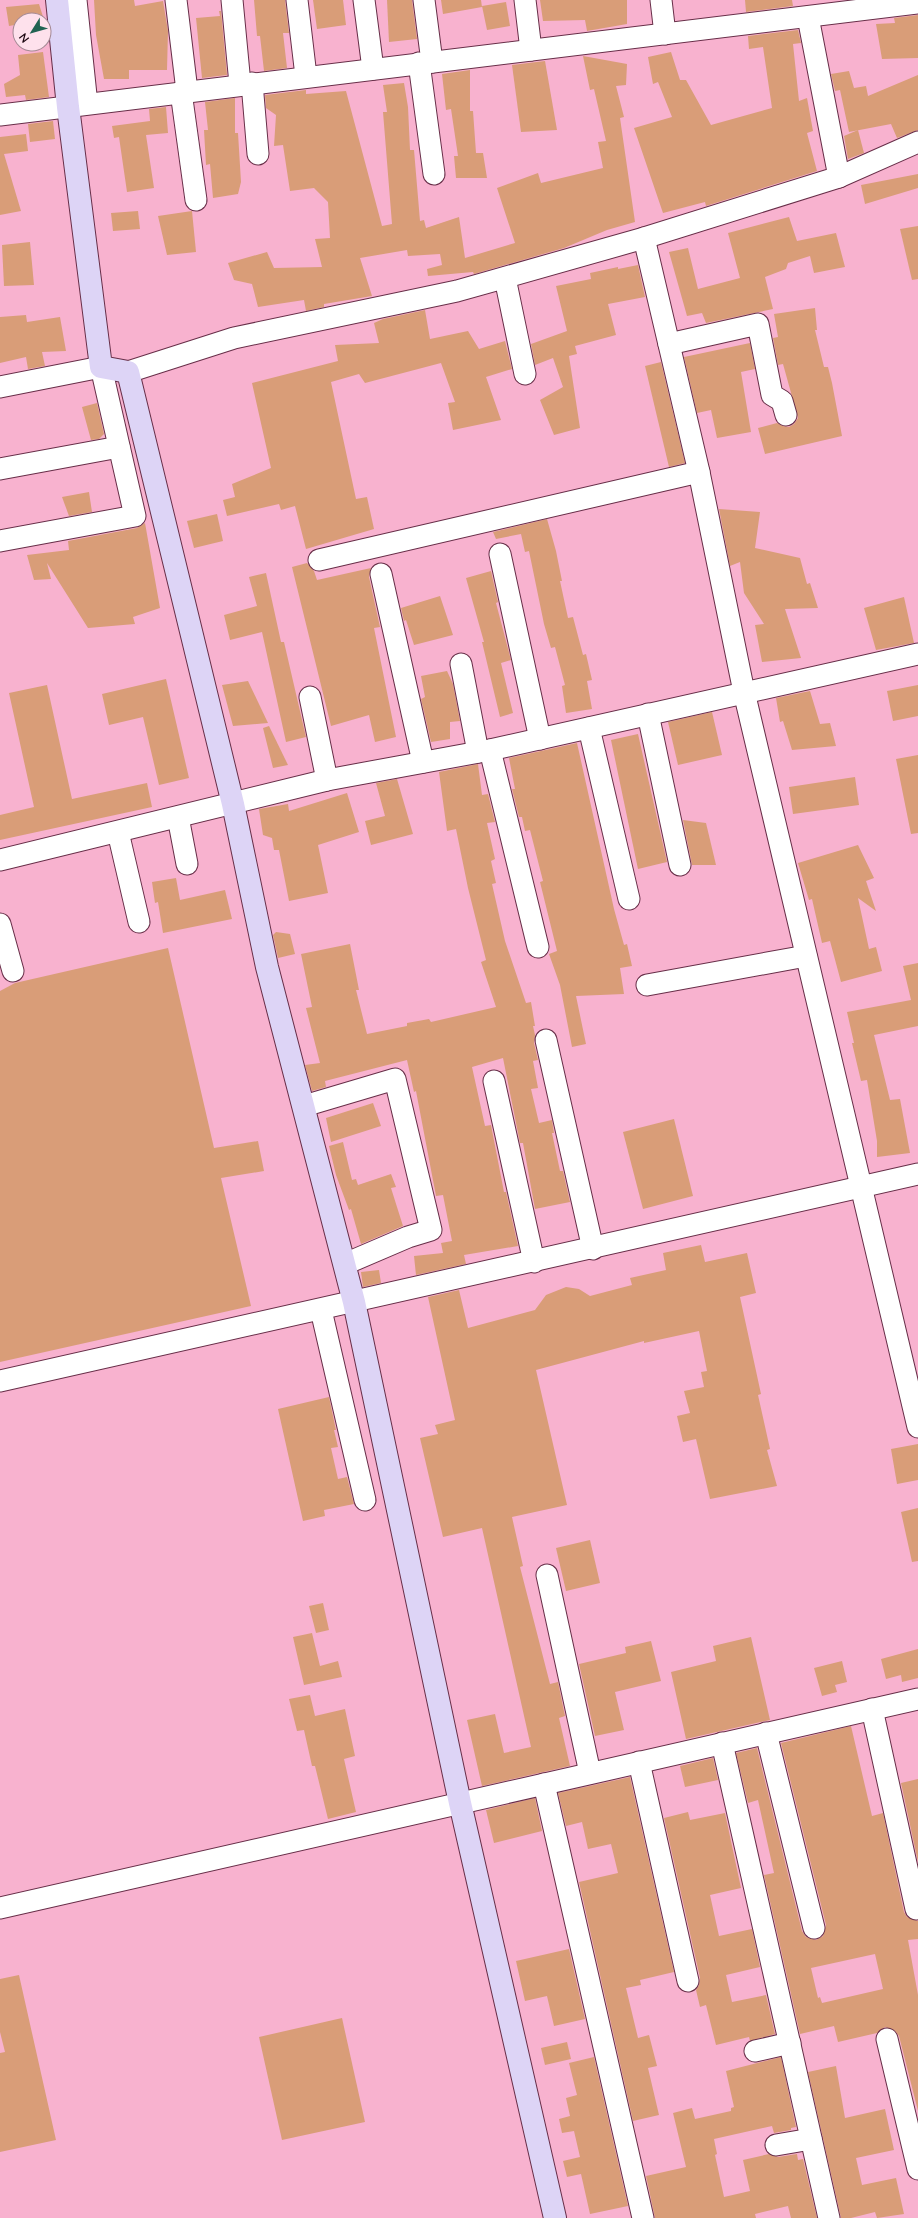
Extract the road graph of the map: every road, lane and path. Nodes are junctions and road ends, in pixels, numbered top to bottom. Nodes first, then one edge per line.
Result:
1 (57, 0) edge
2 (76, 0) edge
3 (176, 0) edge
4 (232, 0) edge
5 (297, 0) edge
6 (364, 0) edge
7 (424, 0) edge
8 (524, 0) edge
9 (661, 0) edge
10 (918, 3) edge
11 (808, 17) junction
12 (666, 34) junction
13 (531, 50) junction
14 (426, 62) junction
15 (373, 69) junction
16 (306, 76) junction
17 (246, 84) junction
18 (184, 92) junction
19 (86, 95) dead end
20 (68, 107) junction
21 (0, 115) edge
22 (918, 142) edge
23 (258, 154) dead end
24 (434, 174) dead end
25 (839, 177) junction
26 (196, 200) dead end
27 (644, 238) junction
28 (505, 278) junction
29 (669, 344) junction
30 (101, 367) junction
31 (128, 372) junction
32 (525, 374) dead end
33 (0, 387) edge
34 (786, 415) dead end
35 (120, 447) junction
36 (0, 469) edge
37 (699, 472) junction
38 (0, 541) edge
39 (500, 554) dead end
40 (319, 560) dead end
41 (381, 574) dead end
42 (918, 654) edge
43 (461, 664) dead end
44 (744, 692) junction
45 (310, 697) dead end
46 (648, 714) junction
47 (589, 728) junction
48 (540, 739) junction
49 (484, 751) junction
50 (423, 762) junction
51 (327, 780) junction
52 (233, 804) junction
53 (178, 818) junction
54 (118, 832) junction
55 (0, 860) edge
56 (188, 864) dead end
57 (680, 865) dead end
58 (629, 899) dead end
59 (139, 922) dead end
60 (0, 924) edge
61 (538, 946) dead end
62 (806, 956) junction
63 (13, 971) dead end
64 (647, 985) dead end
65 (546, 1040) dead end
66 (494, 1081) dead end
67 (304, 1106) junction
68 (918, 1174) edge
69 (860, 1188) junction
70 (593, 1249) junction
71 (534, 1262) junction
72 (346, 1264) junction
73 (354, 1302) junction
74 (321, 1310) junction
75 (0, 1381) edge
76 (918, 1427) edge
77 (365, 1500) dead end
78 (547, 1575) dead end
79 (918, 1699) edge
80 (872, 1709) junction
81 (766, 1733) junction
82 (722, 1743) junction
83 (639, 1762) junction
84 (590, 1774) junction
85 (544, 1784) junction
86 (460, 1803) junction
87 (0, 1908) edge
88 (916, 1909) dead end
89 (814, 1928) dead end
90 (688, 1981) dead end
91 (887, 2039) dead end
92 (790, 2043) junction
93 (755, 2051) dead end
94 (811, 2139) junction
95 (776, 2145) dead end
96 (918, 2169) edge
97 (555, 2218) edge
98 (643, 2218) edge
99 (829, 2218) edge

1 - 20 street
2 - 19 street
3 - 18 street
4 - 17 street
5 - 16 street
6 - 15 street
7 - 14 street
8 - 13 street
9 - 12 street
10 - 11 street
11 - 12 street
11 - 25 street
12 - 13 street
13 - 14 street
14 - 15 street
14 - 24 street
15 - 16 street
16 - 17 street
17 - 18 street
17 - 23 street
18 - 20 street
18 - 26 street
20 - 21 street
20 - 30 street
22 - 25 street
25 - 27 street
27 - 28 street
27 - 29 street
28 - 31 street
28 - 32 street
29 - 34 street
29 - 37 street
30 - 31 street
30 - 33 street
30 - 35 street
31 - 52 street
35 - 36 street
35 - 38 street
37 - 40 street
37 - 44 street
39 - 48 street
41 - 50 street
42 - 44 street
43 - 49 street
44 - 46 street
44 - 62 street
45 - 51 street
46 - 47 street
46 - 57 street
47 - 48 street
47 - 58 street
48 - 49 street
49 - 50 street
49 - 61 street
50 - 51 street
51 - 52 street
52 - 53 street
52 - 67 street
53 - 54 street
53 - 56 street
54 - 55 street
54 - 59 street
60 - 63 street
62 - 64 street
62 - 69 street
65 - 70 street
66 - 71 street
67 - 72 street
67 - 72 street
68 - 69 street
69 - 70 street
69 - 76 street
70 - 71 street
71 - 73 street
72 - 73 street
73 - 74 street
73 - 86 street
74 - 75 street
74 - 77 street
78 - 84 street
79 - 80 street
80 - 81 street
80 - 88 street
81 - 82 street
81 - 89 street
82 - 83 street
82 - 92 street
83 - 84 street
83 - 90 street
84 - 85 street
85 - 86 street
85 - 98 street
86 - 87 street
86 - 97 street
91 - 96 street
92 - 93 street
92 - 94 street
94 - 95 street
94 - 99 street

